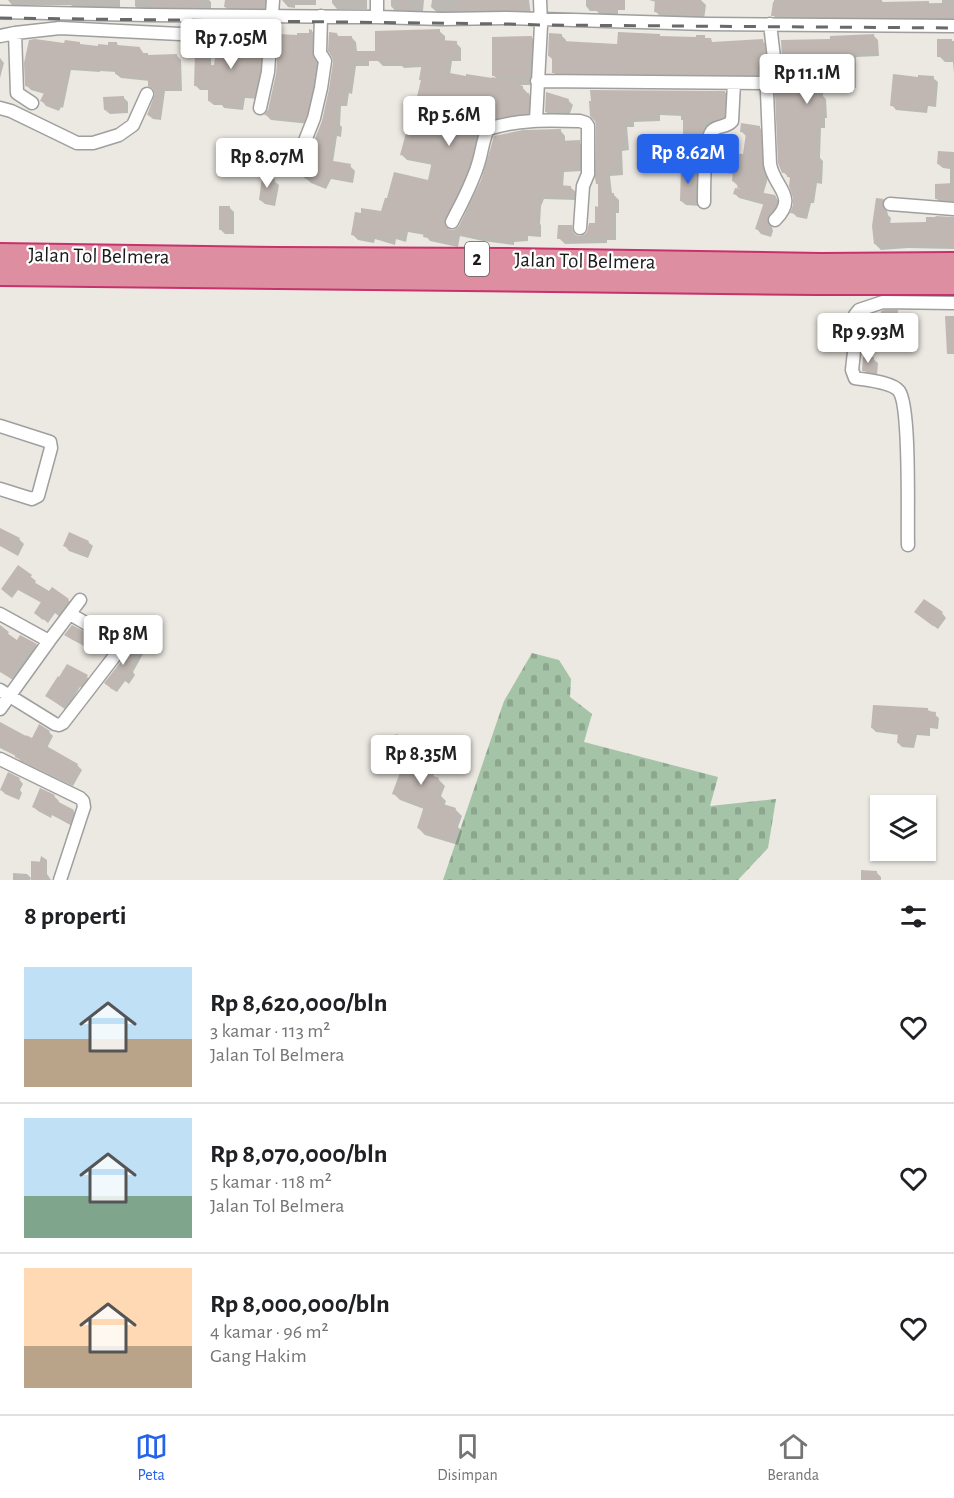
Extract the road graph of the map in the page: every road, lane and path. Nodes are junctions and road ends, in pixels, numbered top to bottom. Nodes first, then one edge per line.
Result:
1 (273, 0) edge
2 (376, 0) edge
3 (540, 0) edge
4 (0, 12) edge
5 (321, 16) junction
6 (272, 17) junction
7 (377, 17) junction
8 (541, 19) junction
9 (771, 24) junction
10 (954, 26) edge
11 (15, 33) junction
12 (200, 35) dead end
13 (0, 36) edge
14 (537, 81) junction
15 (734, 83) junction
16 (767, 83) junction
17 (147, 94) dead end
18 (32, 103) dead end
19 (0, 108) edge
20 (260, 108) dead end
21 (536, 120) junction
22 (295, 166) dead end
23 (704, 202) dead end
24 (890, 204) dead end
25 (954, 209) edge
26 (775, 220) dead end
27 (452, 222) dead end
28 (580, 228) dead end
29 (0, 255) edge
30 (954, 264) edge
31 (0, 274) edge
32 (954, 283) edge
33 (954, 303) edge
34 (0, 426) edge
35 (0, 489) edge
36 (908, 545) dead end
37 (80, 600) dead end
38 (0, 614) edge
39 (70, 614) junction
40 (49, 641) junction
41 (4, 693) edge
42 (0, 709) edge
43 (0, 759) edge
44 (60, 880) edge

1 - 6 street
2 - 7 street
3 - 8 street
4 - 6 street
5 - 6 street
5 - 7 street
5 - 22 street
6 - 20 street
7 - 8 street
8 - 9 street
8 - 14 street
9 - 10 street
9 - 16 street
11 - 12 street
11 - 13 street
11 - 18 street
14 - 15 street
14 - 21 street
15 - 16 street
15 - 23 street
16 - 26 street
17 - 19 street
21 - 27 street
21 - 28 street
24 - 25 street
29 - 30 highway, Jalan Tol Belmera / 2
31 - 32 highway, Jalan Tol Belmera / 2
33 - 36 street
34 - 35 street
37 - 39 street
38 - 40 street
39 - 40 street
39 - 41 street
40 - 41 street
41 - 42 street
43 - 44 street

